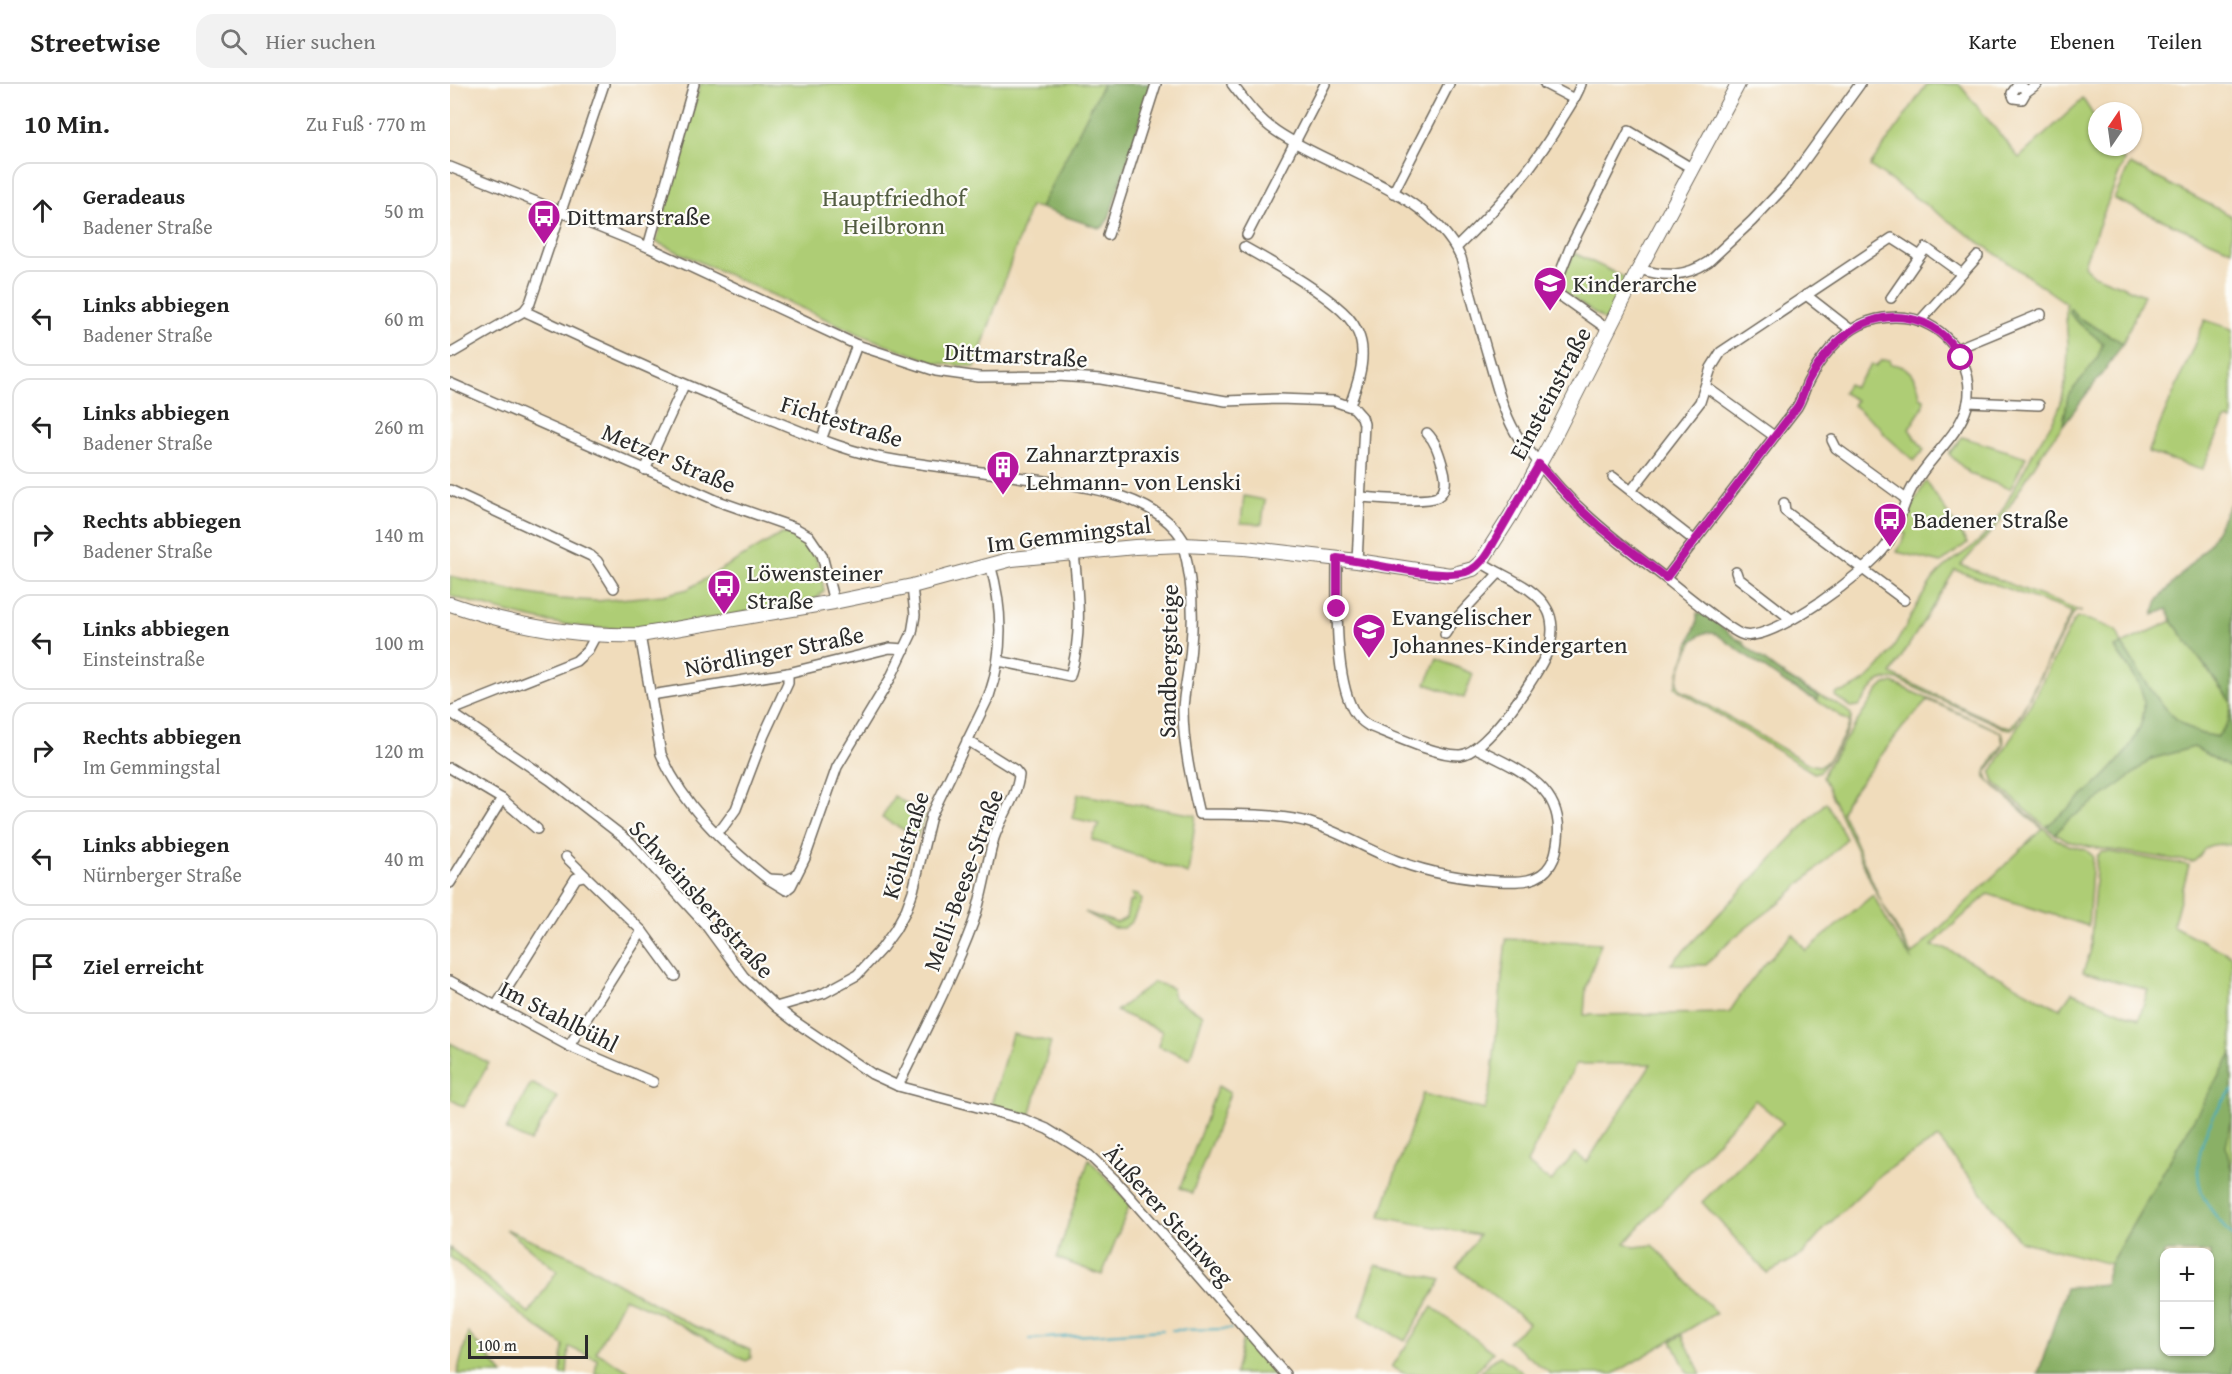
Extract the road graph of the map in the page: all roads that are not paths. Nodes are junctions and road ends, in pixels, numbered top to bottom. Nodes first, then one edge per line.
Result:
1 (604, 84) edge
2 (694, 84) edge
3 (1156, 84) edge
4 (1232, 84) edge
5 (1325, 84) edge
6 (1449, 84) edge
7 (1545, 84) edge
8 (1581, 84) edge
9 (1738, 84) edge
10 (1860, 84) edge
11 (2037, 84) edge
12 (2026, 92) dead end
13 (1574, 99) junction
14 (1295, 142) junction
15 (450, 167) edge
16 (1693, 169) junction
17 (1393, 193) junction
18 (560, 210) junction
19 (1108, 235) dead end
20 (1247, 235) dead end
21 (648, 247) junction
22 (1244, 248) dead end
23 (1456, 248) junction
24 (1920, 256) junction
25 (1978, 256) dead end
26 (1639, 268) junction
27 (1962, 274) junction
28 (1806, 295) junction
29 (1891, 298) dead end
30 (524, 310) junction
31 (2041, 314) dead end
32 (1920, 321) junction
33 (1609, 330) junction
34 (1851, 330) junction
35 (857, 345) junction
36 (1956, 349) junction
37 (450, 354) edge
38 (450, 383) edge
39 (684, 385) junction
40 (1706, 387) junction
41 (1968, 402) junction
42 (1350, 405) junction
43 (2039, 405) dead end
44 (1427, 433) dead end
45 (1774, 436) junction
46 (821, 440) junction
47 (1832, 440) dead end
48 (1539, 464) junction
49 (645, 470) junction
50 (1613, 477) dead end
51 (450, 490) edge
52 (1631, 491) junction
53 (1361, 497) junction
54 (1906, 499) junction
55 (1784, 503) dead end
56 (1695, 541) junction
57 (1184, 545) junction
58 (1074, 553) junction
59 (1337, 558) junction
60 (1357, 561) junction
61 (1481, 562) junction
62 (990, 564) junction
63 (1864, 569) junction
64 (1736, 572) dead end
65 (1498, 574) junction
66 (1666, 578) junction
67 (912, 586) junction
68 (614, 588) dead end
69 (1904, 600) dead end
70 (834, 602) junction
71 (450, 604) edge
72 (1791, 619) junction
73 (1445, 634) dead end
74 (596, 635) junction
75 (640, 635) junction
76 (905, 650) junction
77 (999, 661) junction
78 (788, 674) junction
79 (651, 694) junction
80 (450, 711) edge
81 (967, 740) junction
82 (1476, 748) junction
83 (450, 768) edge
84 (502, 799) junction
85 (537, 829) dead end
86 (715, 832) junction
87 (566, 857) dead end
88 (584, 876) junction
89 (450, 884) edge
90 (642, 931) junction
91 (675, 976) dead end
92 (450, 981) edge
93 (496, 1006) junction
94 (776, 1007) junction
95 (569, 1046) junction
96 (653, 1082) dead end
97 (898, 1086) junction
98 (1285, 1374) edge

1 - 18 street
2 - 21 street
3 - 19 street
4 - 14 street
5 - 14 street
6 - 17 street
7 - 13 street
8 - 13 street
9 - 16 street, Einsteinstraße
10 - 26 street
11 - 12 street
13 - 23 street
14 - 17 street
14 - 20 street
15 - 18 street, Dittmarstraße
16 - 26 street, Einsteinstraße
16 - 33 street
17 - 23 street
18 - 21 street, Dittmarstraße
18 - 30 street
21 - 35 street, Dittmarstraße
22 - 42 street
23 - 48 street
24 - 27 street
24 - 28 street
24 - 29 street
25 - 27 street
26 - 33 street, Einsteinstraße
27 - 32 street
28 - 34 street
28 - 40 street
30 - 37 street
30 - 39 street, Fichtestraße
31 - 36 street
32 - 34 street
32 - 36 street
33 - 48 street, Einsteinstraße
34 - 45 street
35 - 42 street, Dittmarstraße
35 - 46 street
36 - 41 street
38 - 49 street, Metzer Straße
39 - 46 street, Fichtestraße
39 - 49 street
40 - 45 street
40 - 52 street
41 - 43 street
41 - 54 street
42 - 53 street
44 - 53 street
45 - 56 street
46 - 57 street, Fichtestraße
47 - 54 street
48 - 61 street, Einsteinstraße
48 - 66 street
49 - 70 street, Metzer Straße
50 - 52 street
51 - 68 street
52 - 56 street
53 - 60 street
54 - 63 street
55 - 63 street
56 - 66 street
57 - 58 street, Im Gemmingstal
57 - 59 street, Im Gemmingstal
57 - 82 street, Sandbergsteige
58 - 62 street, Im Gemmingstal
58 - 77 street
59 - 60 street, Im Gemmingstal
59 - 82 street
60 - 61 street, Im Gemmingstal
61 - 65 street
62 - 67 street, Im Gemmingstal
62 - 77 street, Köhlstraße
63 - 69 street
63 - 72 street
64 - 72 street
65 - 73 street
65 - 82 street
66 - 72 street
67 - 70 street, Im Gemmingstal
67 - 76 street
70 - 75 street, Im Gemmingstal
71 - 74 street, Im Gemmingstal
74 - 75 street, Im Gemmingstal
74 - 80 street
75 - 79 street
76 - 78 street, Nördlinger Straße
76 - 86 street
77 - 81 street, Köhlstraße
78 - 79 street, Nördlinger Straße
78 - 86 street
79 - 86 street
80 - 94 street, Schweinsbergstraße
81 - 94 street, Köhlstraße
81 - 97 street, Melli-Beese-Straße
83 - 84 street
84 - 85 street
84 - 89 street
87 - 88 street
88 - 90 street
88 - 93 street
90 - 91 street
90 - 95 street
92 - 93 street, Im Stahlbühl
93 - 95 street, Im Stahlbühl
94 - 97 street, Schweinsbergstraße
95 - 96 street, Im Stahlbühl
97 - 98 street, Äußerer Steinweg

